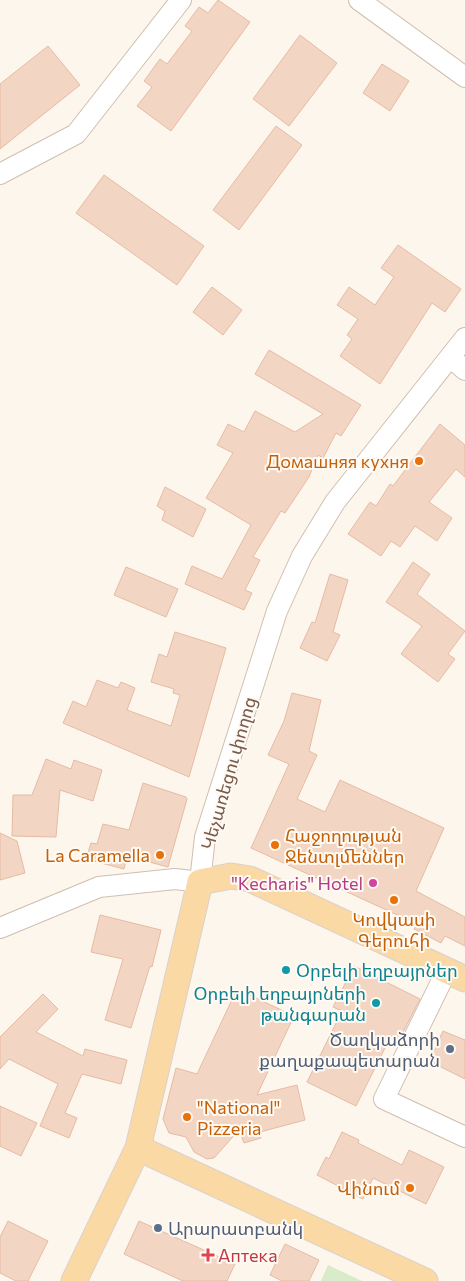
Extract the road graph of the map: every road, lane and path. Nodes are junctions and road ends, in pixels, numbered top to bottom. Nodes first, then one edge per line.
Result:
1 (181, 0) edge
2 (359, 0) edge
3 (465, 77) edge
4 (0, 174) edge
5 (465, 338) edge
6 (458, 364) edge
7 (200, 882) junction
8 (0, 928) edge
9 (456, 975) edge
10 (465, 1137) edge
11 (138, 1148) junction
12 (74, 1281) edge
13 (425, 1281) edge

1 - 4 street
2 - 3 street
5 - 6 street, Կեչառեցու փողոց
6 - 7 street, Կեչառեցու փողոց
7 - 8 street
7 - 9 main road
7 - 11 main road, Կեչառեցու փողոց
9 - 10 street
11 - 12 main road, Կեչառեցու փողոց
11 - 13 main road

